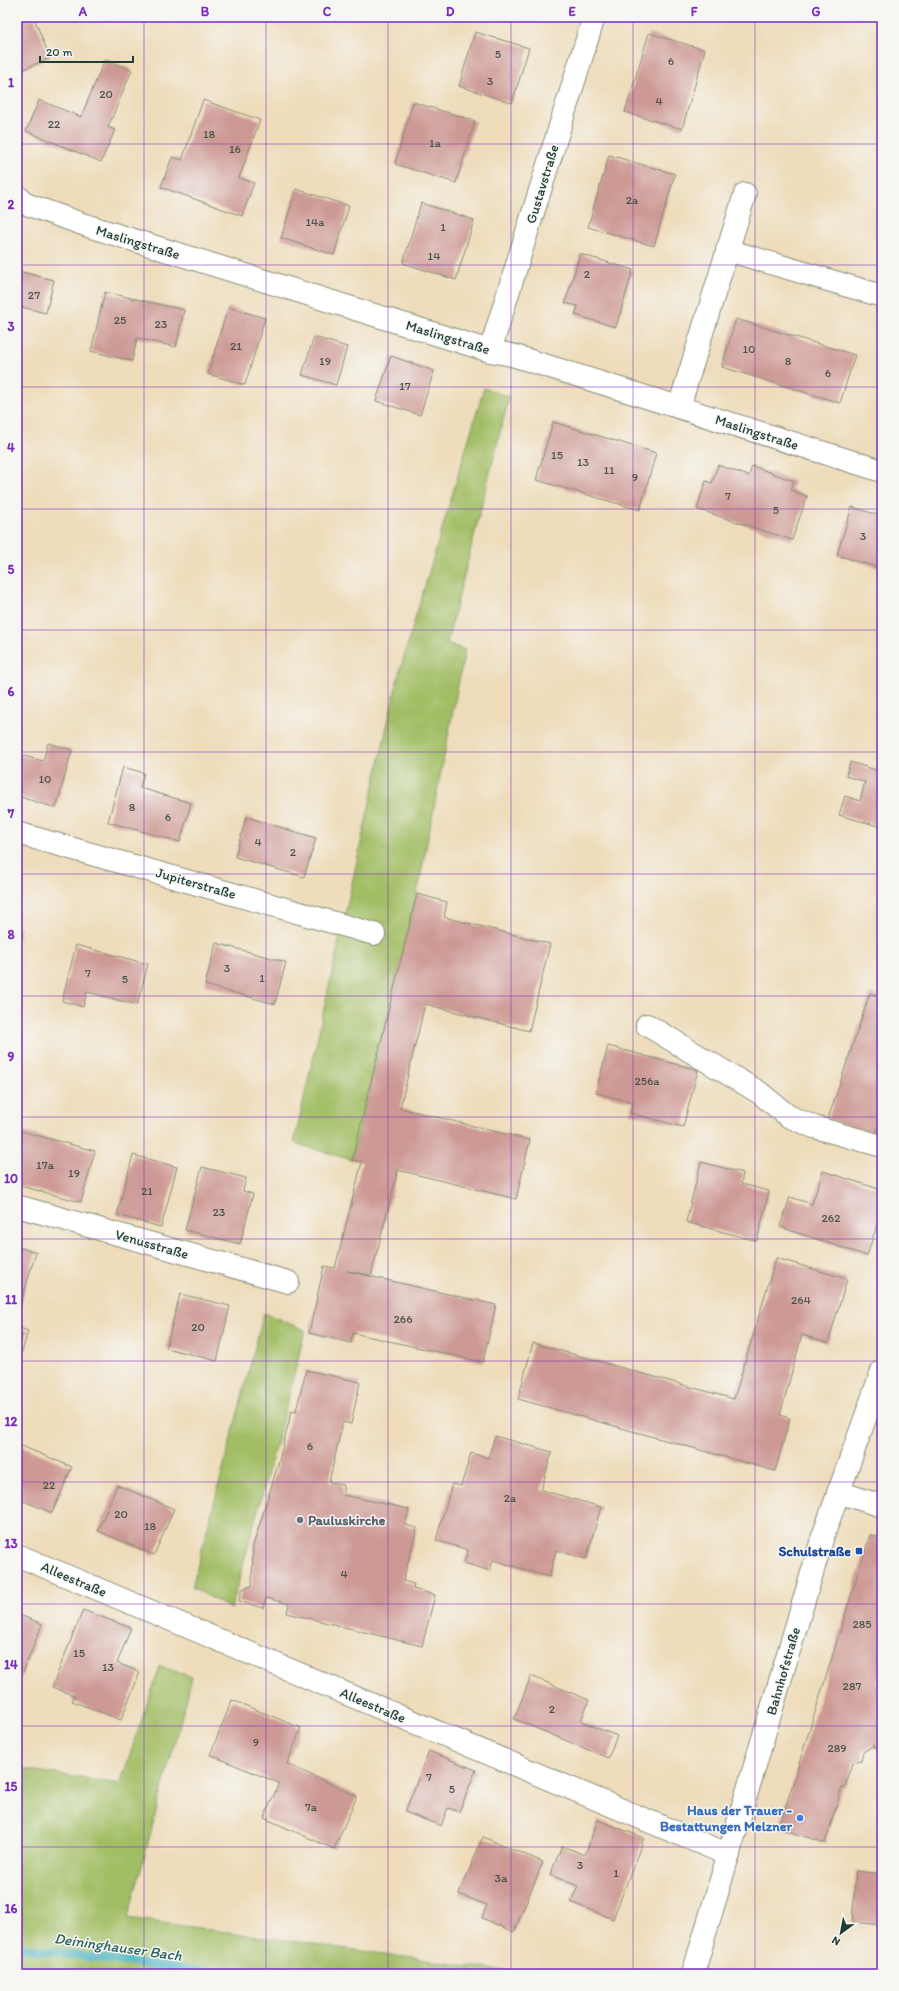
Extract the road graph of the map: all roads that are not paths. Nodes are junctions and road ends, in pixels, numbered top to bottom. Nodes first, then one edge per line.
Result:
1 (594, 17) edge
2 (745, 194) dead end
3 (20, 206) edge
4 (727, 250) junction
5 (882, 296) edge
6 (490, 350) junction
7 (679, 407) junction
8 (882, 471) edge
9 (17, 833) edge
10 (374, 934) dead end
11 (647, 1025) dead end
12 (882, 1146) edge
13 (17, 1206) edge
14 (288, 1282) dead end
15 (882, 1371) edge
16 (838, 1492) junction
17 (882, 1506) edge
18 (17, 1555) edge
19 (729, 1855) junction
20 (693, 1974) edge

1 - 6 street, Gustavstraße
2 - 4 street
3 - 6 street, Maslingstraße
4 - 5 street
4 - 7 street
6 - 7 street, Maslingstraße
7 - 8 street, Maslingstraße
9 - 10 street, Jupiterstraße
11 - 12 street
13 - 14 street, Venusstraße
15 - 16 street, Bahnhofstraße
16 - 17 street
16 - 19 street, Bahnhofstraße
18 - 19 street, Alleestraße
19 - 20 street, Bahnhofstraße

